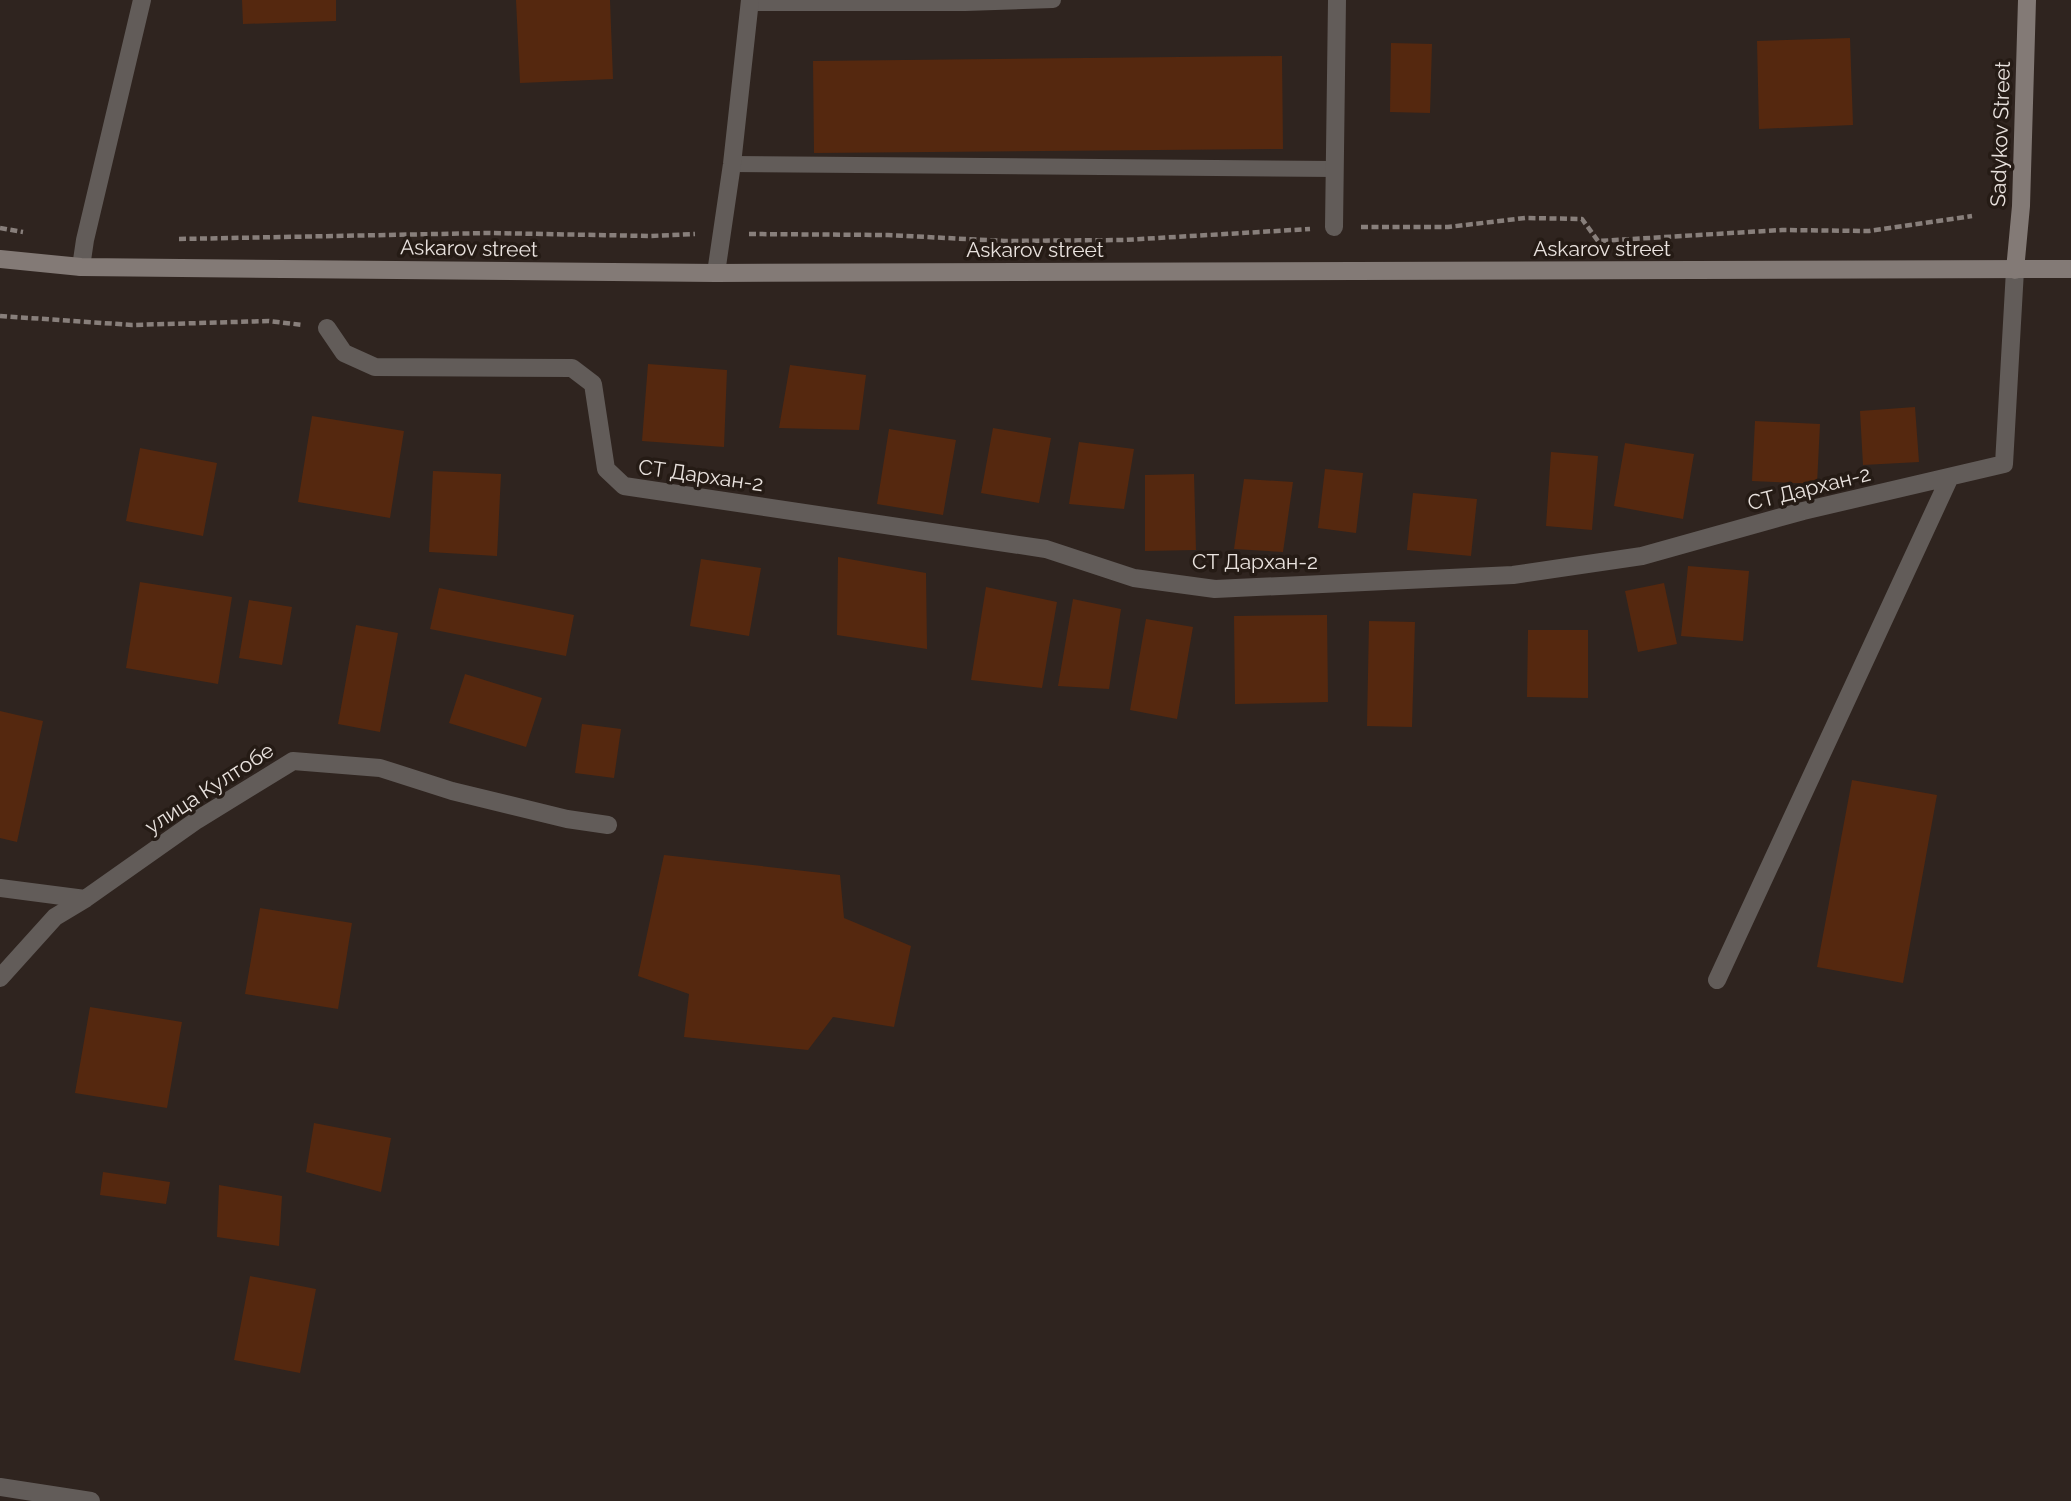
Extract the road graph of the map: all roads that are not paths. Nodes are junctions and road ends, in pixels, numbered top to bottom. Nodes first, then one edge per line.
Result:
1 (142, 0) edge
2 (1053, 0) edge
3 (1337, 0) edge
4 (2027, 0) edge
5 (750, 1) edge
6 (965, 2) edge
7 (732, 164) junction
8 (1335, 169) junction
9 (1334, 227) road end
10 (0, 259) edge
11 (80, 267) junction
12 (2071, 269) edge
13 (2015, 270) junction
14 (716, 273) junction
15 (327, 328) dead end
16 (1949, 479) junction
17 (608, 825) dead end
18 (0, 888) edge
19 (85, 899) junction
20 (0, 978) edge
21 (1717, 980) dead end
22 (0, 1486) edge
23 (91, 1501) edge

1 - 11 street
2 - 6 lane
3 - 8 street
4 - 13 street, Sadykov Street
5 - 6 lane
5 - 7 street
7 - 8 lane
7 - 14 street
8 - 9 street
10 - 11 street, Askarov street
11 - 14 street, Askarov street
12 - 13 street, Askarov street
13 - 14 street, Askarov street
13 - 16 street, СТ Дархан-2
15 - 16 street, СТ Дархан-2
16 - 21 street
17 - 19 street, улица Култобе
18 - 19 street
19 - 20 street, улица Култобе
22 - 23 street

